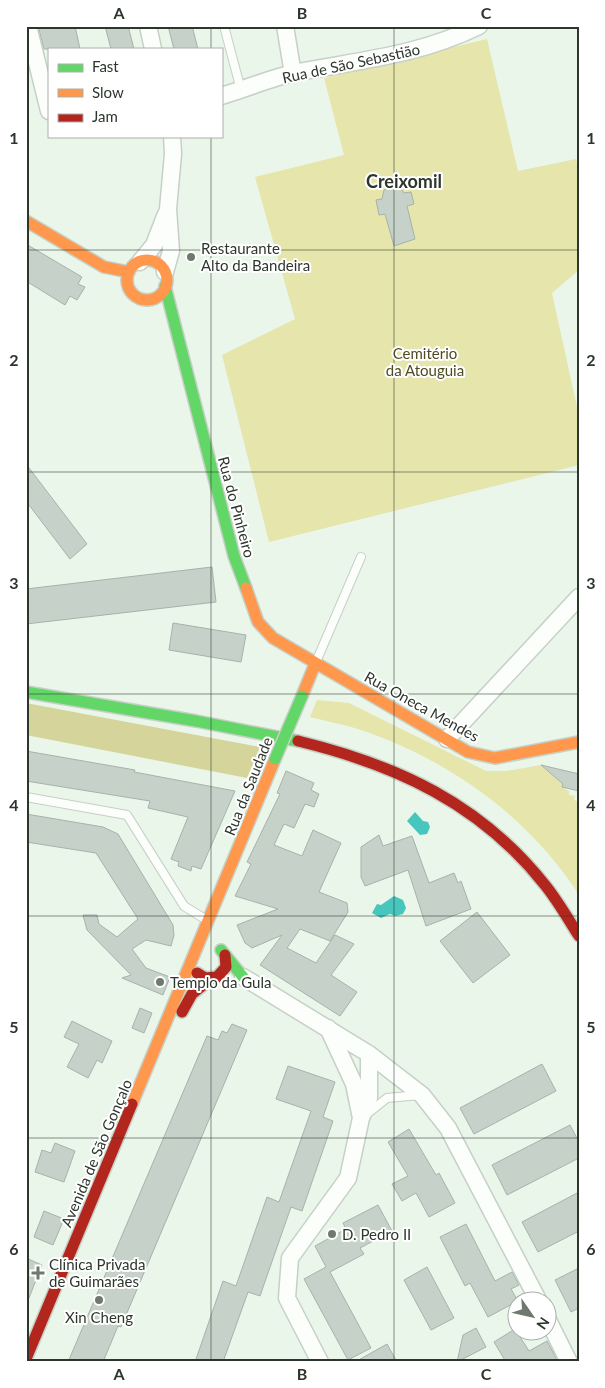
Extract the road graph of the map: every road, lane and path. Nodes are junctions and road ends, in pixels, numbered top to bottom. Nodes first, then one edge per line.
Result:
1 (28, 26) edge
2 (148, 26) edge
3 (224, 26) edge
4 (285, 26) edge
5 (479, 26) edge
6 (153, 48) edge
7 (293, 74) junction
8 (241, 90) junction
9 (222, 96) edge
10 (48, 107) edge
11 (172, 138) edge
12 (168, 209) junction
13 (26, 221) edge
14 (135, 267) junction
15 (165, 279) junction
16 (141, 300) junction
17 (175, 328) junction
18 (361, 557) dead end
19 (579, 597) edge
20 (316, 664) junction
21 (26, 692) edge
22 (282, 721) dead end
23 (304, 725) dead end
24 (447, 739) junction
25 (579, 742) edge
26 (26, 797) edge
27 (209, 921) junction
28 (579, 936) edge
29 (220, 945) junction
30 (195, 955) junction
31 (243, 977) junction
32 (214, 978) junction
33 (328, 1028) junction
34 (369, 1054) junction
35 (354, 1084) junction
36 (422, 1095) junction
37 (361, 1118) junction
38 (533, 1290) edge
39 (558, 1340) edge
40 (26, 1359) edge
41 (37, 1362) edge
42 (320, 1362) edge
43 (569, 1362) edge

1 - 10 street
2 - 6 street
3 - 8 lane
4 - 7 street
5 - 7 street, Rua de São Sebastião
7 - 8 street, Rua de São Sebastião
8 - 9 street, Rua de São Sebastião
11 - 12 street
12 - 14 street
12 - 15 street
13 - 14 main road
14 - 15 main road
14 - 16 main road
15 - 16 main road
15 - 17 main road, Rua do Pinheiro
16 - 17 main road
17 - 20 main road, Rua do Pinheiro
18 - 20 lane
19 - 24 street
20 - 24 main road, Rua Oneca Mendes
20 - 27 main road, Rua da Saudade, bridge
21 - 28 main road
22 - 23 main road
24 - 25 main road, Rua Oneca Mendes
26 - 27 lane
27 - 29 main road
27 - 30 main road, Rua da Saudade
29 - 30 main road
29 - 31 main road
29 - 32 main road
30 - 32 main road
30 - 40 main road, Avenida de São Gonçalo
31 - 32 main road
31 - 33 street
32 - 41 main road, Avenida de São Gonçalo
33 - 34 street
33 - 35 street
34 - 35 street
34 - 36 street
34 - 37 street
35 - 37 street
36 - 37 lane
36 - 38 street
37 - 42 street
39 - 43 street

